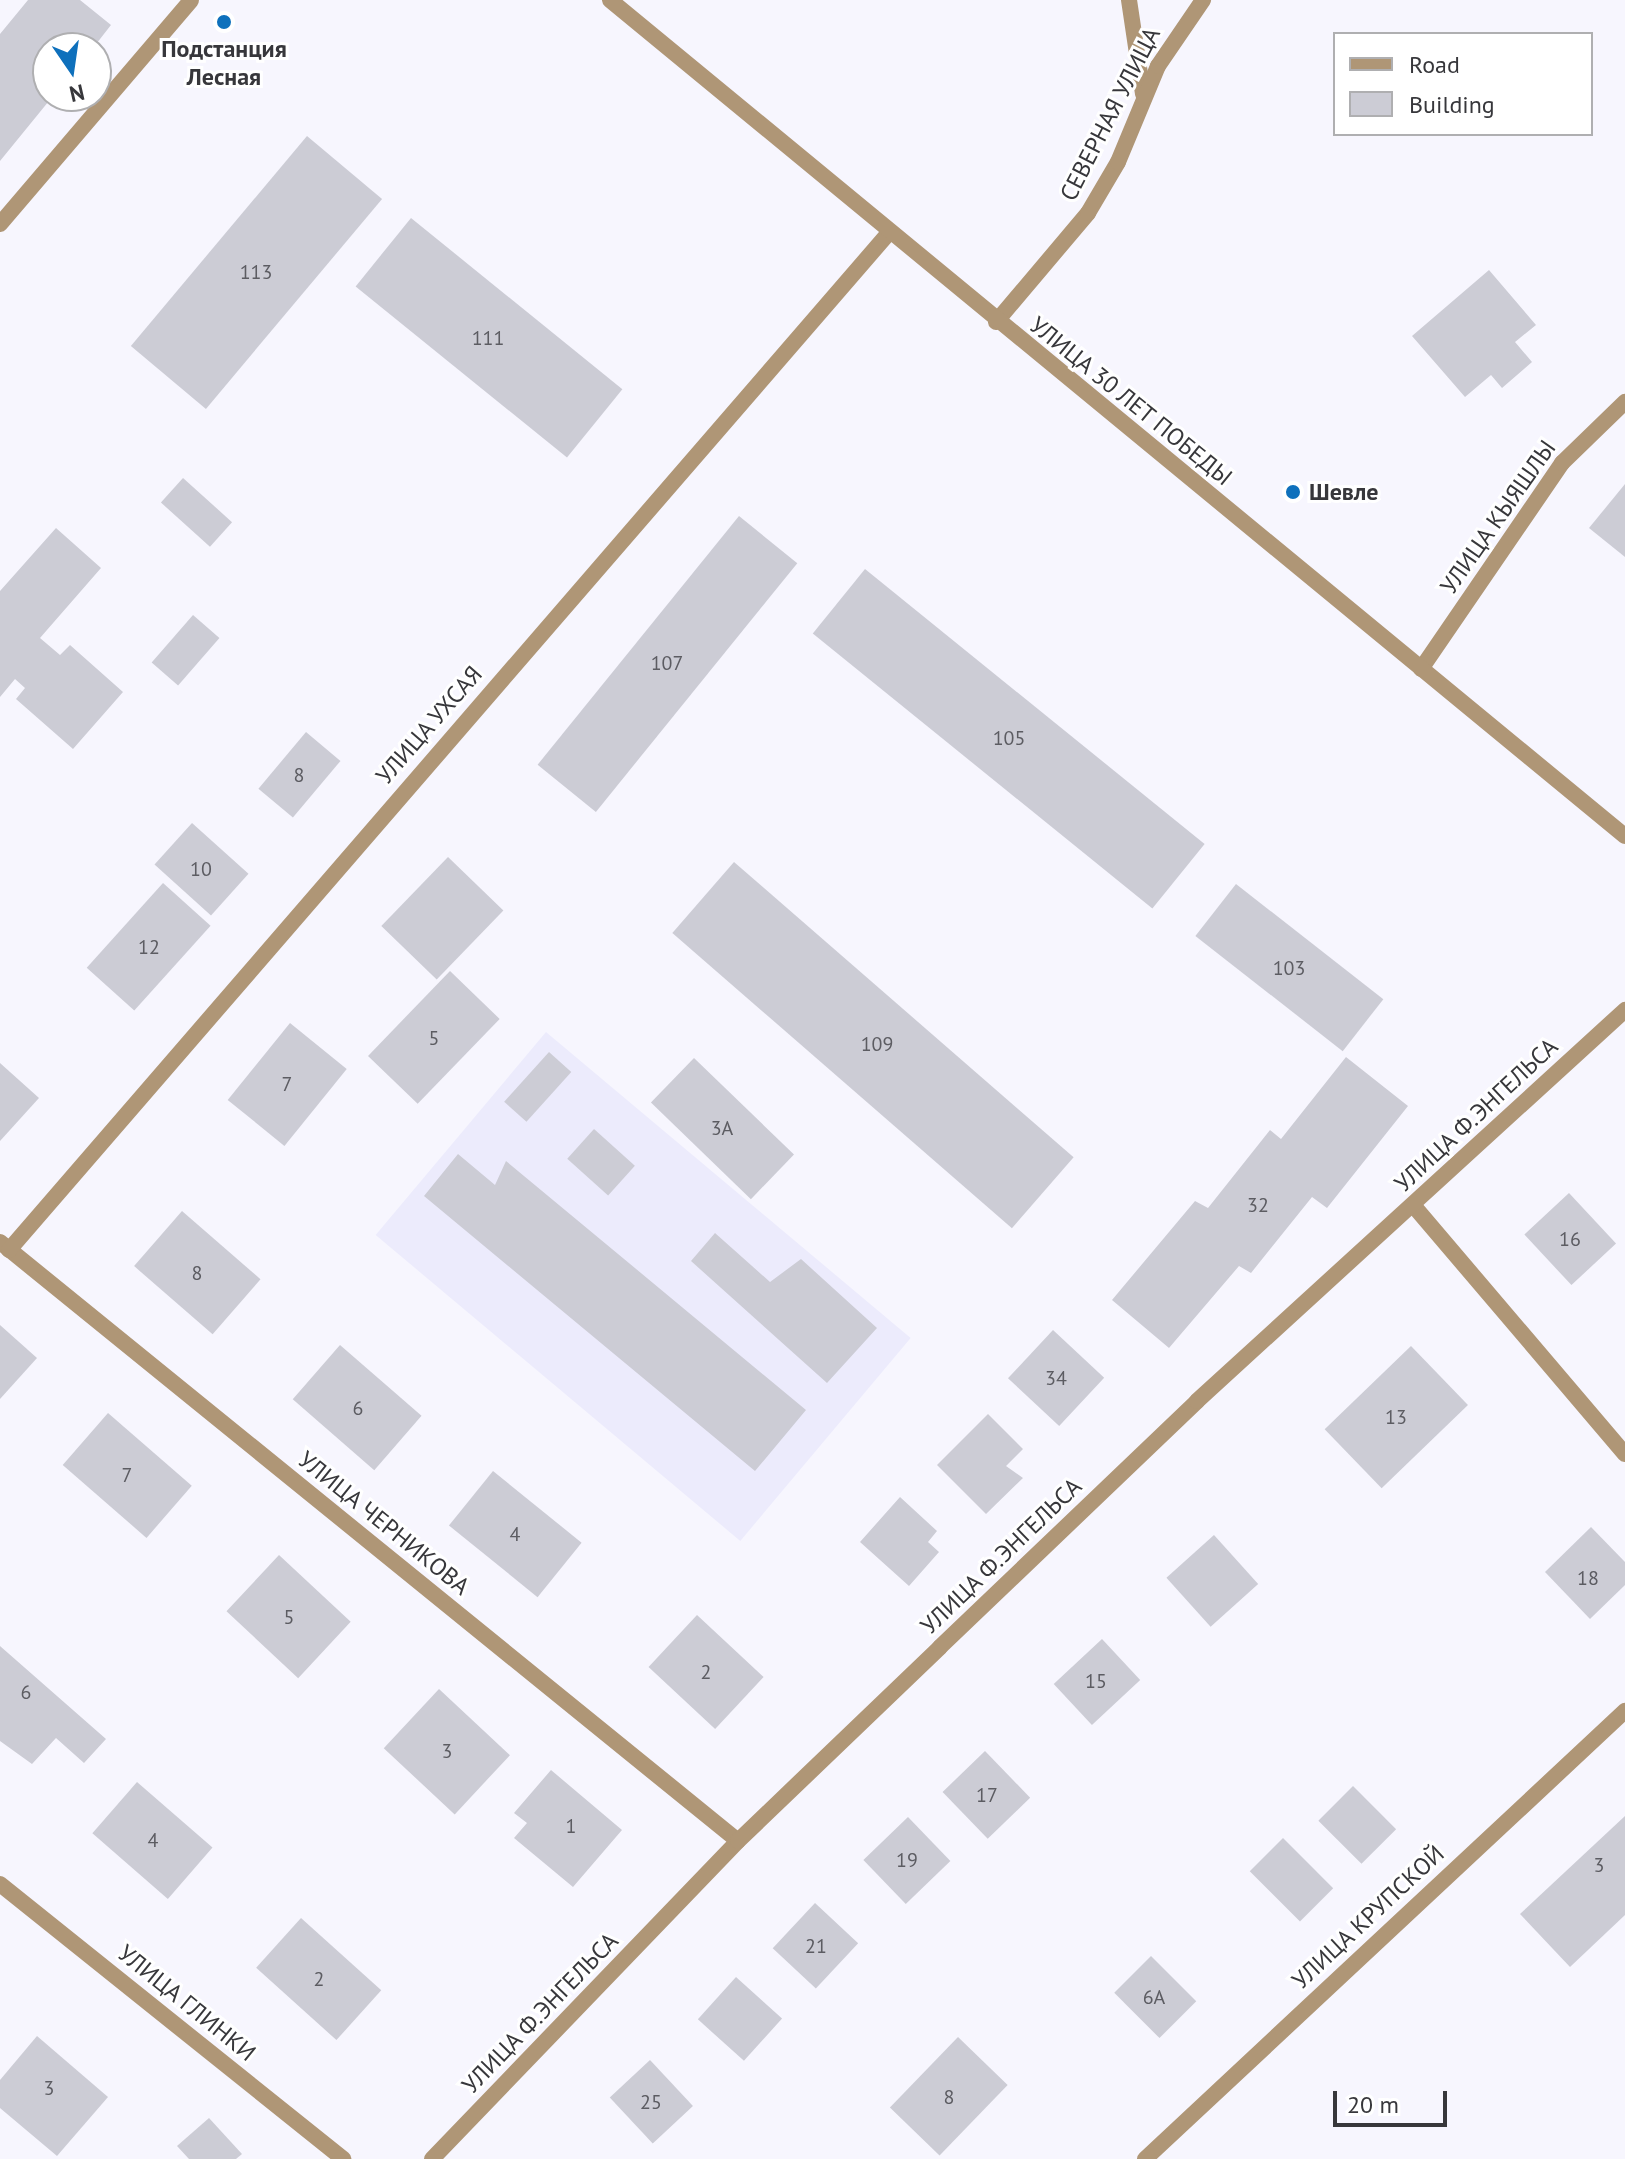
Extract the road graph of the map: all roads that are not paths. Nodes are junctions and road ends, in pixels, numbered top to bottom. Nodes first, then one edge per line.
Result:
1 (191, 0) edge
2 (610, 0) edge
3 (1129, 0) edge
4 (1203, 0) edge
5 (1143, 94) junction
6 (0, 224) edge
7 (888, 234) junction
8 (996, 322) junction
9 (1625, 402) edge
10 (1421, 669) junction
11 (1625, 836) edge
12 (1625, 1010) edge
13 (1413, 1205) junction
14 (4, 1246) edge
15 (1625, 1454) edge
16 (1625, 1711) edge
17 (738, 1841) junction
18 (0, 1884) edge
19 (343, 2159) edge
20 (432, 2159) edge
21 (1145, 2159) edge

1 - 6 street
2 - 7 street, УЛИЦА 30 ЛЕТ ПОБЕДЫ
3 - 5 street
4 - 5 street, СЕВЕРНАЯ УЛИЦА
5 - 8 street, СЕВЕРНАЯ УЛИЦА
7 - 8 street, УЛИЦА 30 ЛЕТ ПОБЕДЫ
7 - 14 street, УЛИЦА УХСАЯ
8 - 10 street, УЛИЦА 30 ЛЕТ ПОБЕДЫ
9 - 10 street, УЛИЦА КЫЯШЛЫ
10 - 11 street, УЛИЦА 30 ЛЕТ ПОБЕДЫ
12 - 13 street, УЛИЦА Ф.ЭНГЕЛЬСА
13 - 15 street
13 - 17 street, УЛИЦА Ф.ЭНГЕЛЬСА
14 - 17 street, УЛИЦА ЧЕРНИКОВА
16 - 21 street, УЛИЦА КРУПСКОЙ
17 - 20 street, УЛИЦА Ф.ЭНГЕЛЬСА
18 - 19 street, УЛИЦА ГЛИНКИ

